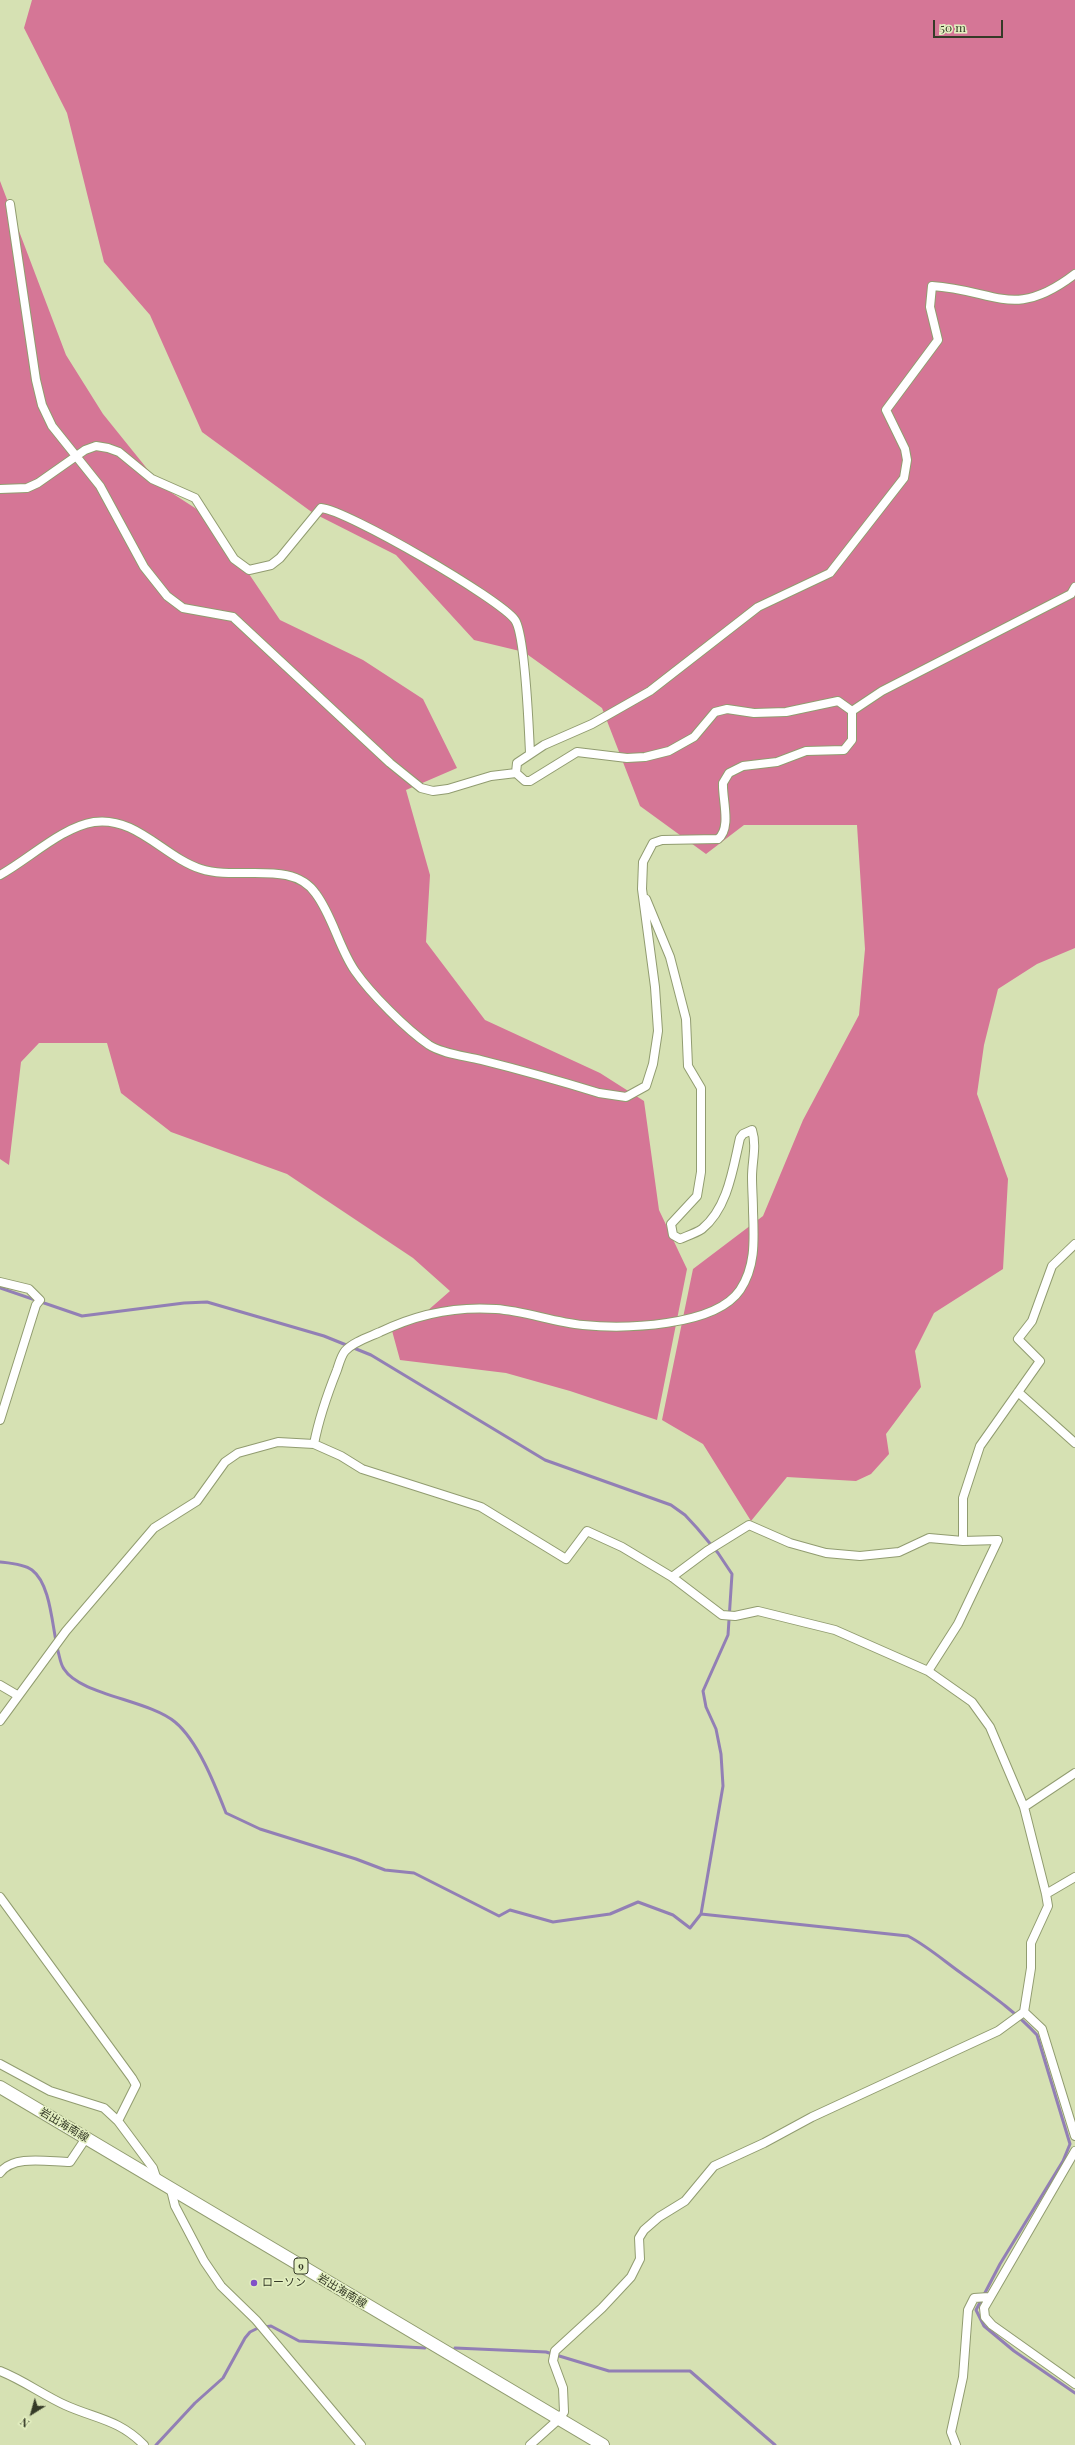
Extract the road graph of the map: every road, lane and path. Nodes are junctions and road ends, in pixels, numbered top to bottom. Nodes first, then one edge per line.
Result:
1 (10, 204) dead end
2 (1075, 274) edge
3 (75, 457) junction
4 (0, 489) edge
5 (1075, 587) edge
6 (852, 711) junction
7 (530, 753) junction
8 (516, 773) junction
9 (0, 875) edge
10 (642, 889) junction
11 (1075, 1244) edge
12 (0, 1282) edge
13 (1018, 1392) junction
14 (0, 1420) edge
15 (1075, 1443) edge
16 (314, 1444) junction
17 (963, 1541) junction
18 (672, 1577) junction
19 (928, 1671) junction
20 (0, 1685) edge
21 (17, 1695) junction
22 (0, 1721) edge
23 (1075, 1773) edge
24 (1024, 1807) junction
25 (1075, 1877) edge
26 (1046, 1894) junction
27 (0, 1897) edge
28 (1024, 2012) junction
29 (0, 2064) edge
30 (0, 2087) edge
31 (118, 2121) junction
32 (1075, 2136) edge
33 (86, 2138) junction
34 (1075, 2151) edge
35 (0, 2173) edge
36 (157, 2180) junction
37 (171, 2190) junction
38 (989, 2297) junction
39 (0, 2371) edge
40 (1075, 2384) edge
41 (559, 2419) junction
42 (144, 2445) edge
43 (361, 2445) edge
44 (530, 2445) edge
45 (603, 2445) edge
46 (956, 2445) edge

1 - 3 street
2 - 7 street
3 - 4 street
3 - 7 street
3 - 8 street
5 - 6 street
6 - 8 street
6 - 10 street
7 - 8 street
9 - 10 street
10 - 16 street
11 - 13 street
12 - 14 street
13 - 15 street
13 - 17 street
16 - 18 street
16 - 21 street
17 - 18 street
17 - 19 street
18 - 19 street
19 - 24 street
20 - 21 street
21 - 22 street
23 - 24 street
24 - 26 street
25 - 26 street
26 - 28 street
27 - 31 street
28 - 32 street
28 - 41 street
29 - 31 street
30 - 33 main road, 岩出海南線 / 9
31 - 36 street
33 - 35 street
33 - 36 main road, 岩出海南線 / 9
34 - 38 street
36 - 37 main road, 岩出海南線 / 9
37 - 41 main road, 岩出海南線 / 9
37 - 43 street
38 - 40 street
38 - 46 street
39 - 42 street
41 - 44 street
41 - 45 main road, 岩出海南線 / 9

